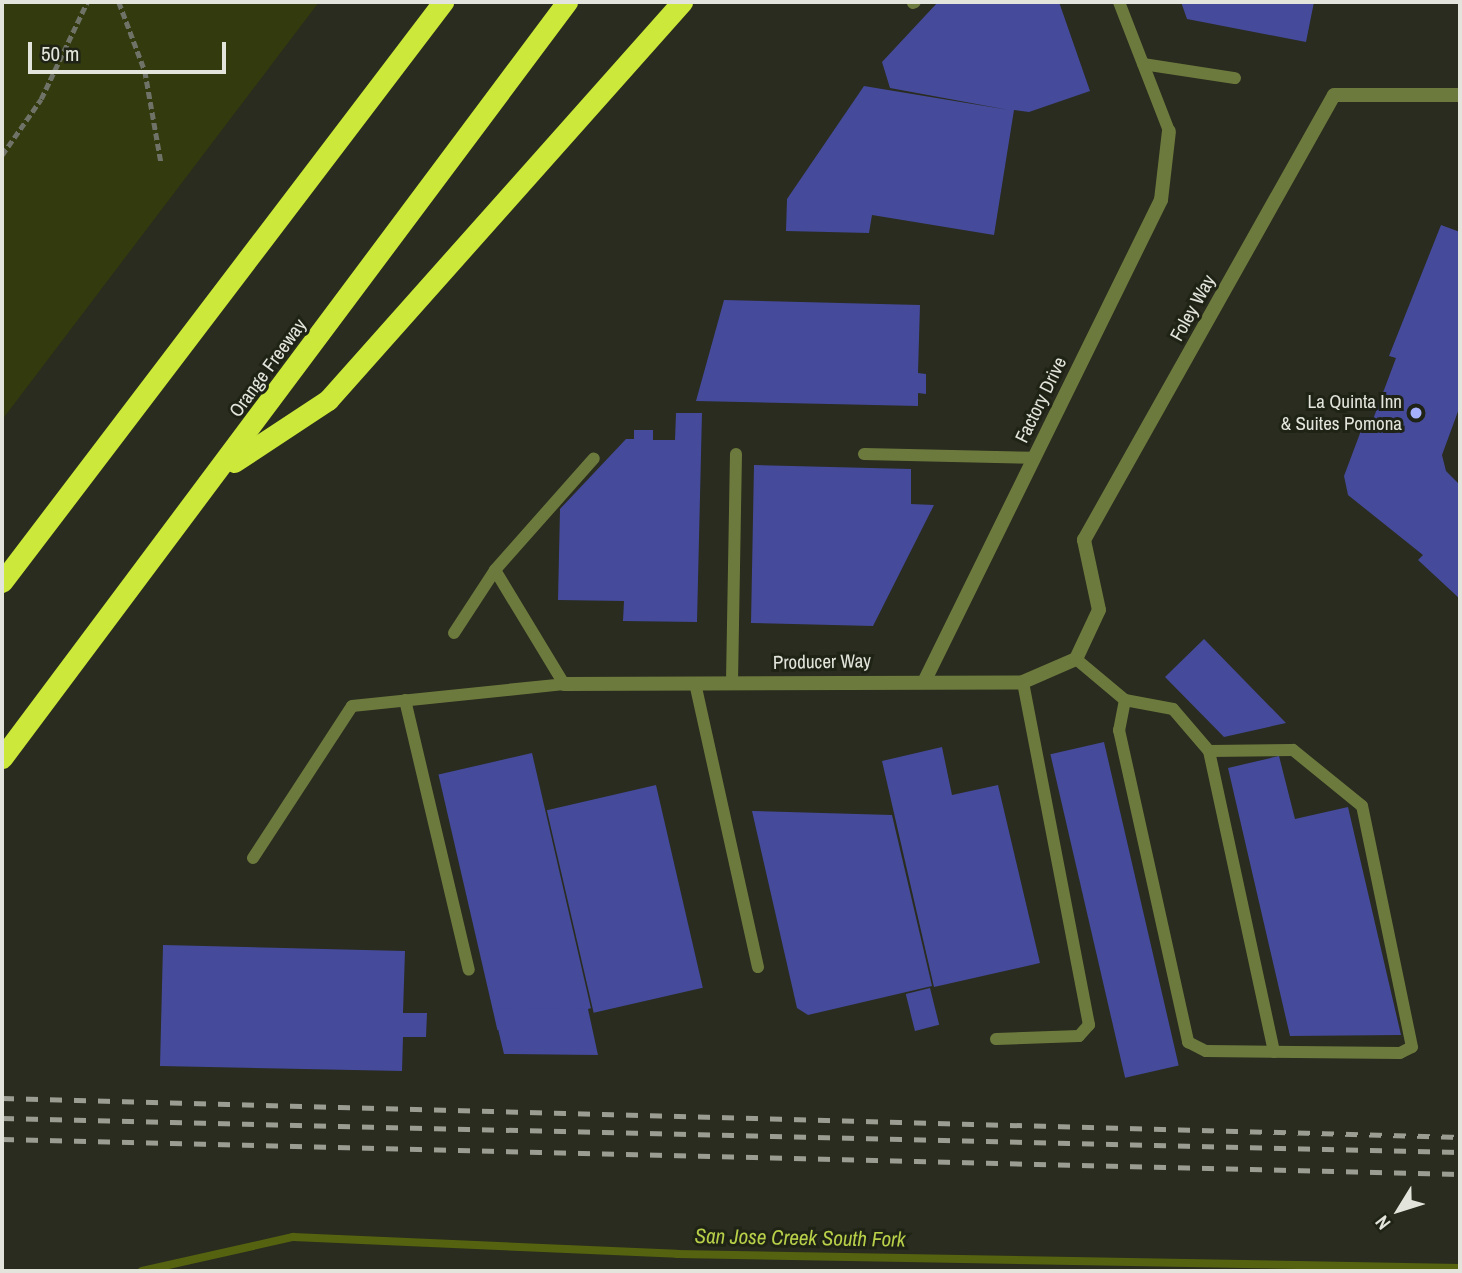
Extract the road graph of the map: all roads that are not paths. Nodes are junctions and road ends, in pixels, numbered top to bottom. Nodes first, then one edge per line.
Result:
1 (443, 2) edge
2 (567, 2) edge
3 (682, 2) edge
4 (1119, 2) edge
5 (1143, 64) junction
6 (1235, 78) dead end
7 (1460, 95) edge
8 (1169, 131) joint
9 (736, 454) dead end
10 (864, 454) dead end
11 (594, 458) dead end
12 (1034, 458) junction
13 (221, 470) junction
14 (495, 570) junction
15 (2, 582) edge
16 (453, 633) dead end
17 (1076, 659) junction
18 (925, 680) junction
19 (695, 682) junction
20 (732, 682) junction
21 (1023, 682) junction
22 (564, 684) junction
23 (405, 700) junction
24 (1125, 700) junction
25 (1209, 751) junction
26 (2, 758) edge
27 (253, 858) dead end
28 (758, 967) dead end
29 (469, 971) dead end
30 (996, 1039) dead end
31 (1274, 1052) junction

1 - 15 highway
2 - 13 highway, Orange Freeway
3 - 13 highway
4 - 5 lane
5 - 6 lane
5 - 8 lane
7 - 17 street, Foley Way
8 - 12 street, Factory Drive
9 - 20 lane
10 - 12 lane
11 - 14 lane
12 - 18 street, Factory Drive
13 - 26 highway, Orange Freeway
14 - 16 lane
14 - 22 lane
17 - 21 street, Producer Way
17 - 24 lane
18 - 20 street, Producer Way
18 - 21 street, Producer Way
19 - 20 street, Producer Way
19 - 22 street, Producer Way
19 - 28 lane
21 - 30 lane
22 - 23 lane
23 - 27 lane
23 - 29 lane
24 - 25 lane
24 - 31 lane
25 - 31 lane
25 - 31 lane

